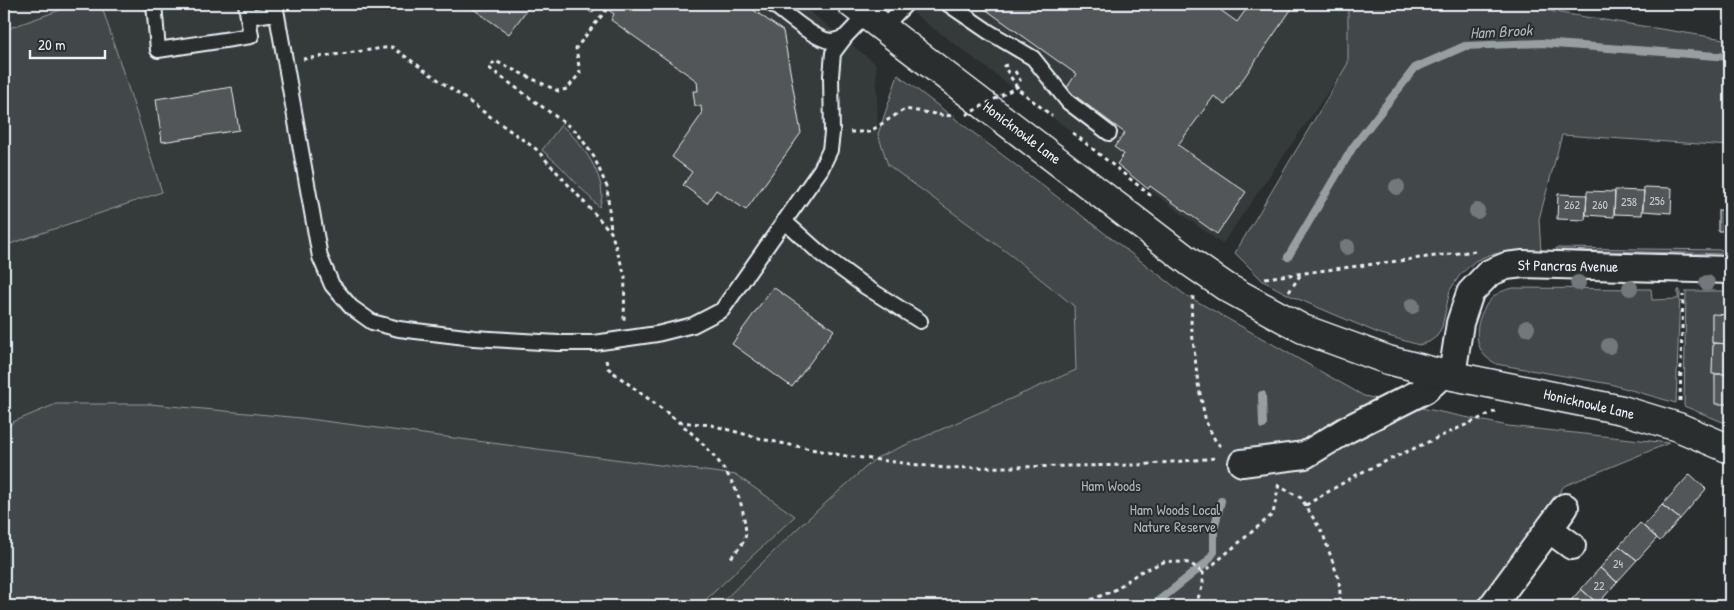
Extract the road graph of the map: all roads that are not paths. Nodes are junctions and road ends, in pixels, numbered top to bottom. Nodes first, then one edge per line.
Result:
1 (154, 4) edge
2 (772, 4) edge
3 (906, 4) edge
4 (948, 4) edge
5 (275, 8) edge
6 (247, 10) edge
7 (867, 15) edge
8 (845, 37) junction
9 (1108, 133) road end
10 (784, 221) junction
11 (1730, 270) edge
12 (920, 321) dead end
13 (1447, 374) junction
14 (1730, 449) edge
15 (1231, 458) road end
16 (1565, 508) dead end
17 (1549, 529) junction
18 (1572, 546) dead end
19 (1492, 606) edge

1 - 6 lane
2 - 8 lane
3 - 7 lane
4 - 9 lane
5 - 6 lane
5 - 10 lane
7 - 8 lane
7 - 13 street, Honicknowle Lane
8 - 10 lane
10 - 12 lane
11 - 13 street, St Pancras Avenue
13 - 14 street, Honicknowle Lane
13 - 15 street
16 - 17 street
17 - 18 street
17 - 19 street

